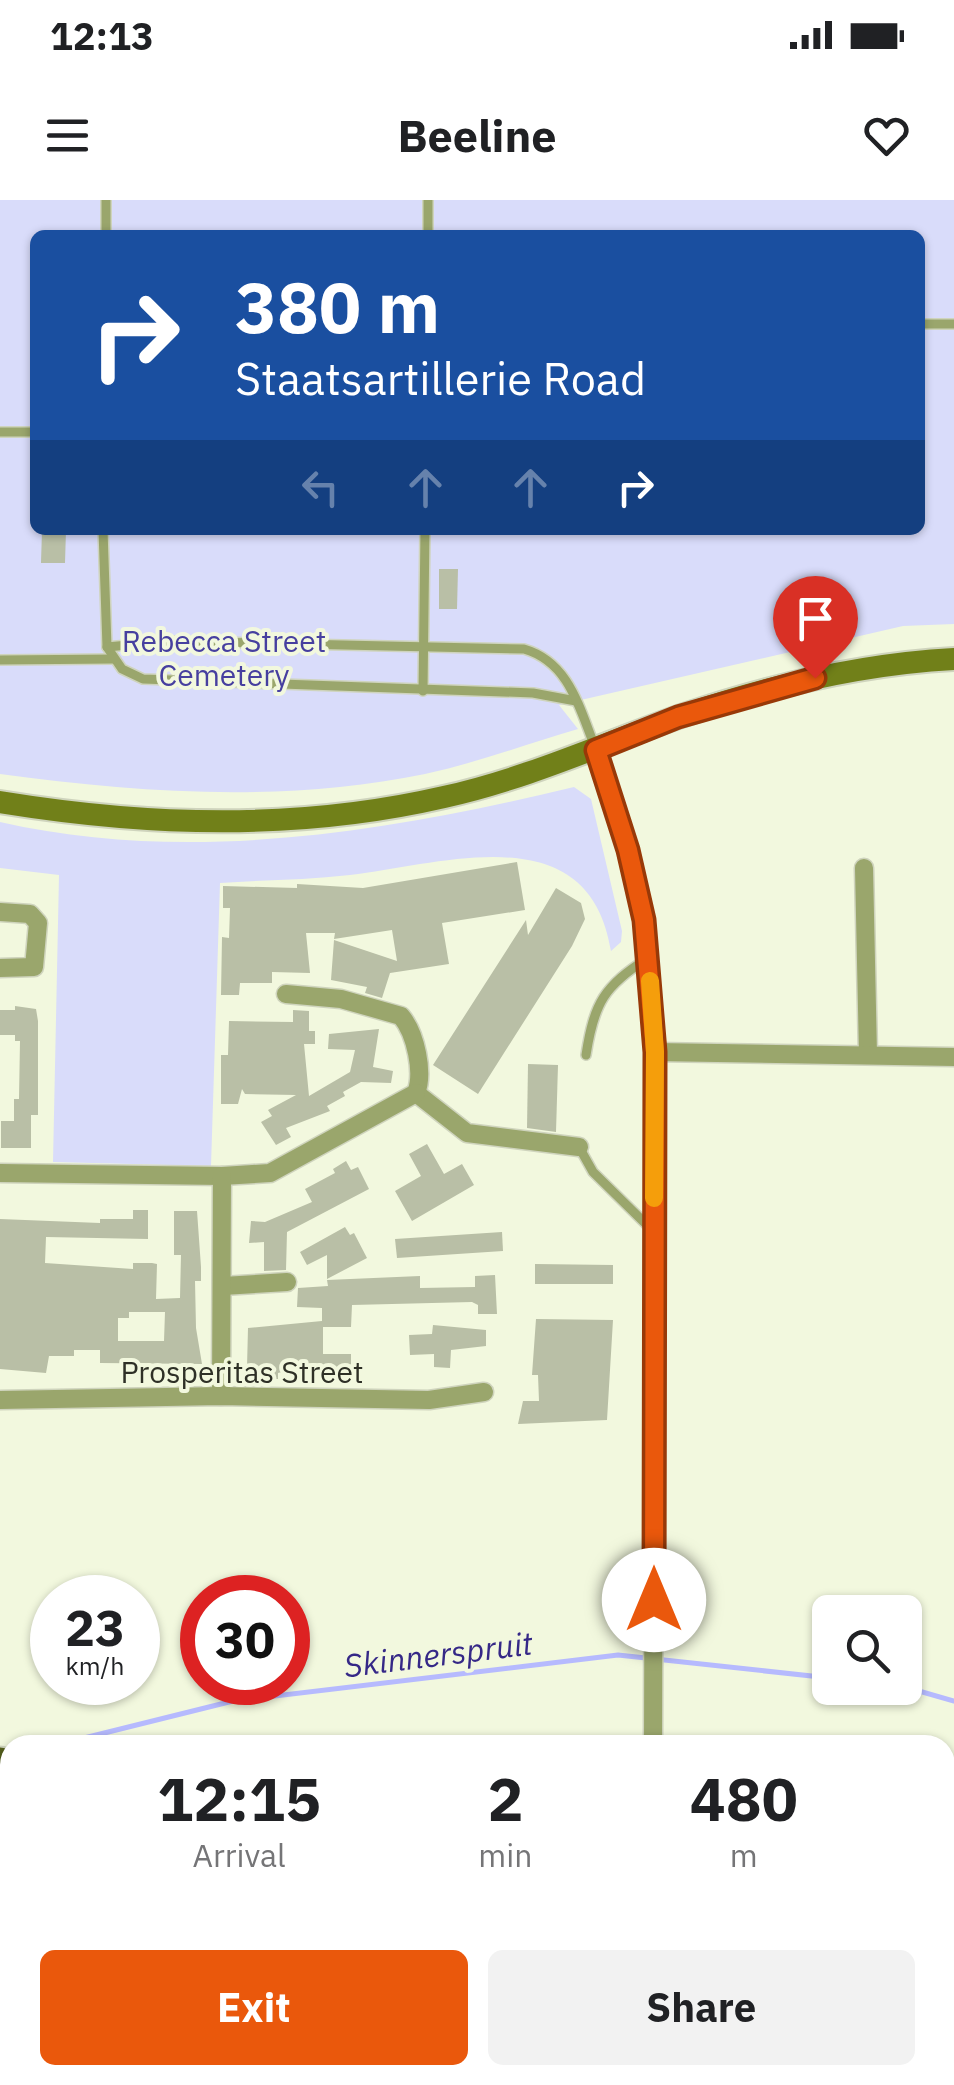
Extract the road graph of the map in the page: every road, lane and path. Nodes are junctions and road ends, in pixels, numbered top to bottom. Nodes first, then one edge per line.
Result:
1 (106, 200) edge
2 (428, 200) edge
3 (106, 230) edge
4 (428, 230) edge
5 (925, 324) edge
6 (954, 324) edge
7 (0, 432) edge
8 (30, 432) edge
9 (103, 535) edge
10 (425, 535) edge
11 (424, 646) junction
12 (107, 648) junction
13 (954, 658) edge
14 (114, 659) junction
15 (0, 660) edge
16 (422, 690) junction
17 (576, 701) junction
18 (596, 750) junction
19 (0, 802) edge
20 (864, 868) dead end
21 (0, 912) edge
22 (648, 958) junction
23 (0, 968) edge
24 (286, 994) dead end
25 (655, 1052) junction
26 (586, 1055) dead end
27 (868, 1055) junction
28 (954, 1056) edge
29 (416, 1094) junction
30 (579, 1146) joint
31 (0, 1173) edge
32 (222, 1176) junction
33 (654, 1232) junction
34 (287, 1282) dead end
35 (223, 1286) junction
36 (484, 1392) dead end
37 (221, 1396) junction
38 (0, 1400) edge
39 (653, 1735) edge

1 - 3 lane
2 - 4 lane
5 - 6 lane
7 - 8 lane
9 - 12 lane
10 - 11 lane
11 - 12 lane
11 - 16 lane
11 - 17 lane
12 - 14 lane
13 - 18 street
14 - 15 lane
14 - 16 lane
16 - 17 lane
17 - 18 lane
18 - 19 street
18 - 22 street
20 - 27 street
21 - 23 street
22 - 25 street
22 - 26 lane
24 - 29 street
25 - 27 street
25 - 33 street
27 - 28 street
29 - 30 street
29 - 32 street
30 - 33 lane
31 - 32 street
32 - 35 street
33 - 39 street
34 - 35 street
35 - 37 street
36 - 37 street, Prosperitas Street
37 - 38 street, Prosperitas Street

